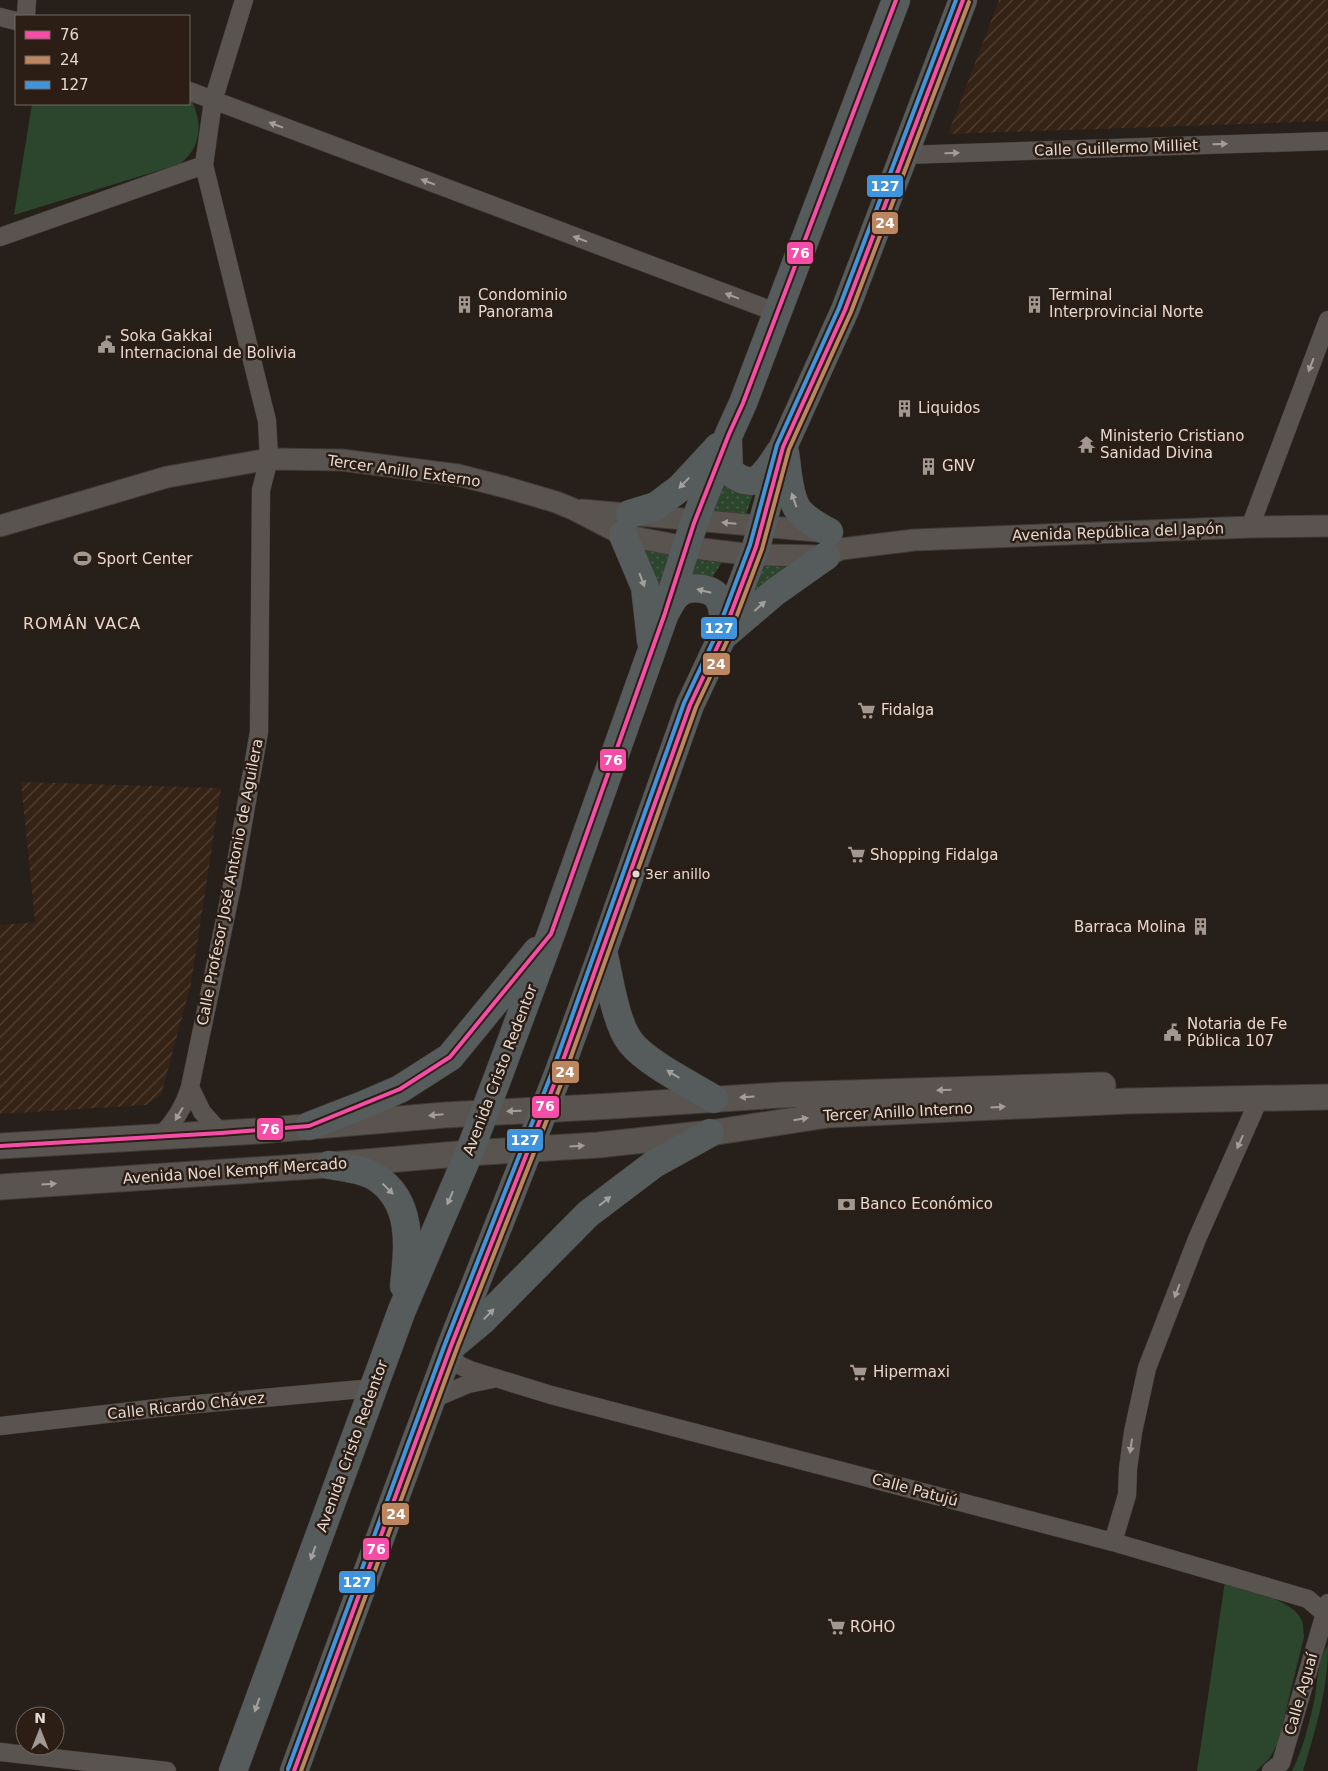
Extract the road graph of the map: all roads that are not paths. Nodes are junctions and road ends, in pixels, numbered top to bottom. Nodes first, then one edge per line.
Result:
1 (27, 0) edge
2 (244, 0) edge
3 (896, 0) edge
4 (963, 0) edge
5 (26, 15) edge
6 (0, 18) edge
7 (15, 20) edge
8 (190, 91) edge
9 (213, 101) junction
10 (1328, 141) edge
11 (904, 155) junction
12 (204, 165) junction
13 (0, 237) edge
14 (778, 313) junction
15 (1328, 320) edge
16 (729, 434) junction
17 (783, 447) junction
18 (269, 459) junction
19 (696, 520) junction
20 (627, 524) junction
21 (0, 526) edge
22 (762, 526) junction
23 (1328, 526) edge
24 (1250, 527) junction
25 (908, 542) joint
26 (827, 544) junction
27 (686, 547) junction
28 (753, 554) junction
29 (664, 616) junction
30 (723, 633) junction
31 (652, 646) junction
32 (551, 934) junction
33 (603, 951) junction
34 (1328, 1082) edge
35 (190, 1087) junction
36 (1260, 1097) junction
37 (1328, 1097) edge
38 (714, 1099) junction
39 (544, 1110) junction
40 (485, 1112) junction
41 (309, 1126) junction
42 (221, 1133) junction
43 (710, 1133) junction
44 (160, 1136) junction
45 (0, 1146) edge
46 (529, 1148) junction
47 (469, 1153) junction
48 (329, 1165) junction
49 (0, 1187) edge
50 (402, 1310) junction
51 (450, 1350) junction
52 (496, 1379) junction
53 (373, 1388) junction
54 (433, 1399) junction
55 (0, 1426) edge
56 (1113, 1542) junction
57 (1327, 1610) edge
58 (0, 1752) edge
59 (167, 1771) edge
60 (233, 1771) edge
61 (294, 1771) edge
62 (1271, 1771) edge

1 - 5 street
2 - 9 street, Calle Profesor José Antonio de Aguilera
3 - 14 main road, Avenida Cristo Redentor
4 - 11 main road
6 - 7 street
8 - 9 street
9 - 12 street, Calle Profesor José Antonio de Aguilera
14 -> 9 street
11 -> 10 street, Calle Guillermo Milliet
11 - 17 main road
12 - 13 street
12 - 18 street, Calle Profesor José Antonio de Aguilera
14 - 16 main road, Avenida Cristo Redentor
15 -> 24 street
16 - 17 main road
16 - 19 main road, Avenida Cristo Redentor
16 -> 20 main road
17 - 22 main road
26 -> 17 main road
18 - 20 street, Tercer Anillo Externo
18 - 21 street, Tercer Anillo Externo
18 - 35 street, Calle Profesor José Antonio de Aguilera
19 - 20 street, Tercer Anillo Externo
22 -> 19 street, Tercer Anillo Externo
19 - 27 main road, Avenida Cristo Redentor
20 - 27 street, Tercer Anillo Externo
20 -> 31 main road
22 - 26 street, Tercer Anillo Externo
22 - 28 main road
23 - 24 street, Avenida República del Japón
24 - 25 street, Avenida República del Japón
25 - 26 street, Tercer Anillo Externo
26 - 28 street, Tercer Anillo Externo
30 -> 26 main road
27 - 28 street, Tercer Anillo Externo
27 - 29 main road, Avenida Cristo Redentor
28 - 30 main road
30 -> 29 main road
29 - 31 main road, Avenida Cristo Redentor
30 - 33 main road
31 - 32 main road, Avenida Cristo Redentor
32 - 40 main road, Avenida Cristo Redentor
32 - 41 main road
38 -> 33 main road
33 - 39 main road
34 -> 38 main road, Tercer Anillo Interno
35 - 42 street
35 -> 44 street, Calle Profesor José Antonio de Aguilera
36 - 37 main road, Tercer Anillo Interno
43 -> 36 main road, Tercer Anillo Interno
36 -> 56 street
38 - 39 main road, Tercer Anillo Interno
39 -> 40 main road, Tercer Anillo Interno
39 - 46 main road
40 -> 41 main road
40 - 47 main road, Avenida Cristo Redentor
41 - 42 main road
42 - 44 main road
46 -> 43 main road, Tercer Anillo Interno
51 -> 43 main road
44 - 45 main road
46 - 47 main road, Tercer Anillo Interno
46 - 51 main road
47 - 48 main road, Avenida Noel Kempff Mercado
47 -> 50 main road, Avenida Cristo Redentor
49 -> 48 main road, Avenida Noel Kempff Mercado
48 -> 50 main road
50 - 53 main road, Avenida Cristo Redentor
51 - 52 street, Calle Patujú
51 - 54 main road
52 - 54 street, Calle Patujú
52 - 56 street, Calle Patujú
53 - 55 street, Calle Ricardo Chávez
53 -> 60 main road, Avenida Cristo Redentor
54 - 61 main road
56 - 57 street, Calle Patujú
57 - 62 street, Calle Aguaí
58 - 59 street

